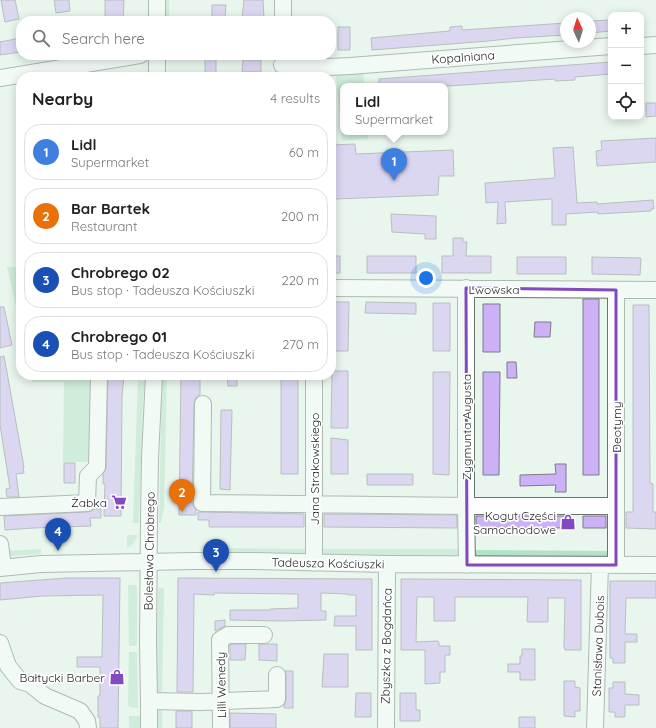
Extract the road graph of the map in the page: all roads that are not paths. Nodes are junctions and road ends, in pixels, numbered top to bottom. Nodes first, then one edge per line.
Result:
1 (157, 0) edge
2 (283, 0) edge
3 (157, 16) edge
4 (282, 16) edge
5 (656, 45) edge
6 (608, 46) edge
7 (644, 46) edge
8 (110, 60) edge
9 (157, 60) edge
10 (282, 66) edge
11 (37, 72) edge
12 (157, 72) edge
13 (315, 72) edge
14 (16, 75) edge
15 (0, 78) edge
16 (336, 288) edge
17 (466, 288) junction
18 (616, 290) junction
19 (656, 290) edge
20 (99, 380) edge
21 (154, 380) edge
22 (314, 380) edge
23 (203, 404) dead end
24 (313, 504) junction
25 (466, 506) junction
26 (616, 506) junction
27 (0, 507) edge
28 (0, 544) edge
29 (149, 562) junction
30 (314, 563) junction
31 (387, 564) junction
32 (467, 565) junction
33 (600, 565) junction
34 (616, 565) junction
35 (656, 565) edge
36 (1, 567) edge
37 (264, 635) dead end
38 (0, 643) edge
39 (277, 675) dead end
40 (149, 701) junction
41 (221, 702) junction
42 (88, 728) edge
43 (149, 728) edge
44 (221, 728) edge
45 (386, 728) edge
46 (595, 728) edge

1 - 3 street
2 - 4 street
5 - 7 street
6 - 13 street, Kopalniana
8 - 11 street
9 - 12 street
10 - 13 street, Kopalniana
14 - 15 street
16 - 17 street, Lwowska
17 - 18 street, Lwowska
17 - 25 street, Zygmunta Augusta
18 - 19 street, Lwowska
18 - 26 street, Deotymy
20 - 27 street
21 - 29 street, Bolesława Chrobrego
22 - 24 street, Jana Strakowskiego
23 - 24 street
24 - 25 street
24 - 30 street, Jana Strakowskiego
25 - 26 street
25 - 32 street, Zygmunta Augusta
26 - 34 street, Deotymy
28 - 36 street
29 - 30 street, Tadeusza Kościuszki
29 - 36 street, Tadeusza Kościuszki
29 - 40 street, Bolesława Chrobrego
30 - 31 street, Tadeusza Kościuszki
31 - 32 street, Tadeusza Kościuszki
31 - 45 street, Zbyszka z Bogdańca
32 - 33 street, Tadeusza Kościuszki
33 - 34 street, Tadeusza Kościuszki
33 - 46 street, Stanisława Dubois
34 - 35 street, Tadeusza Kościuszki
37 - 41 street, Lilli Wenedy
38 - 42 street
39 - 41 street
40 - 41 street
40 - 43 street, Bolesława Chrobrego
41 - 44 street, Lilli Wenedy

